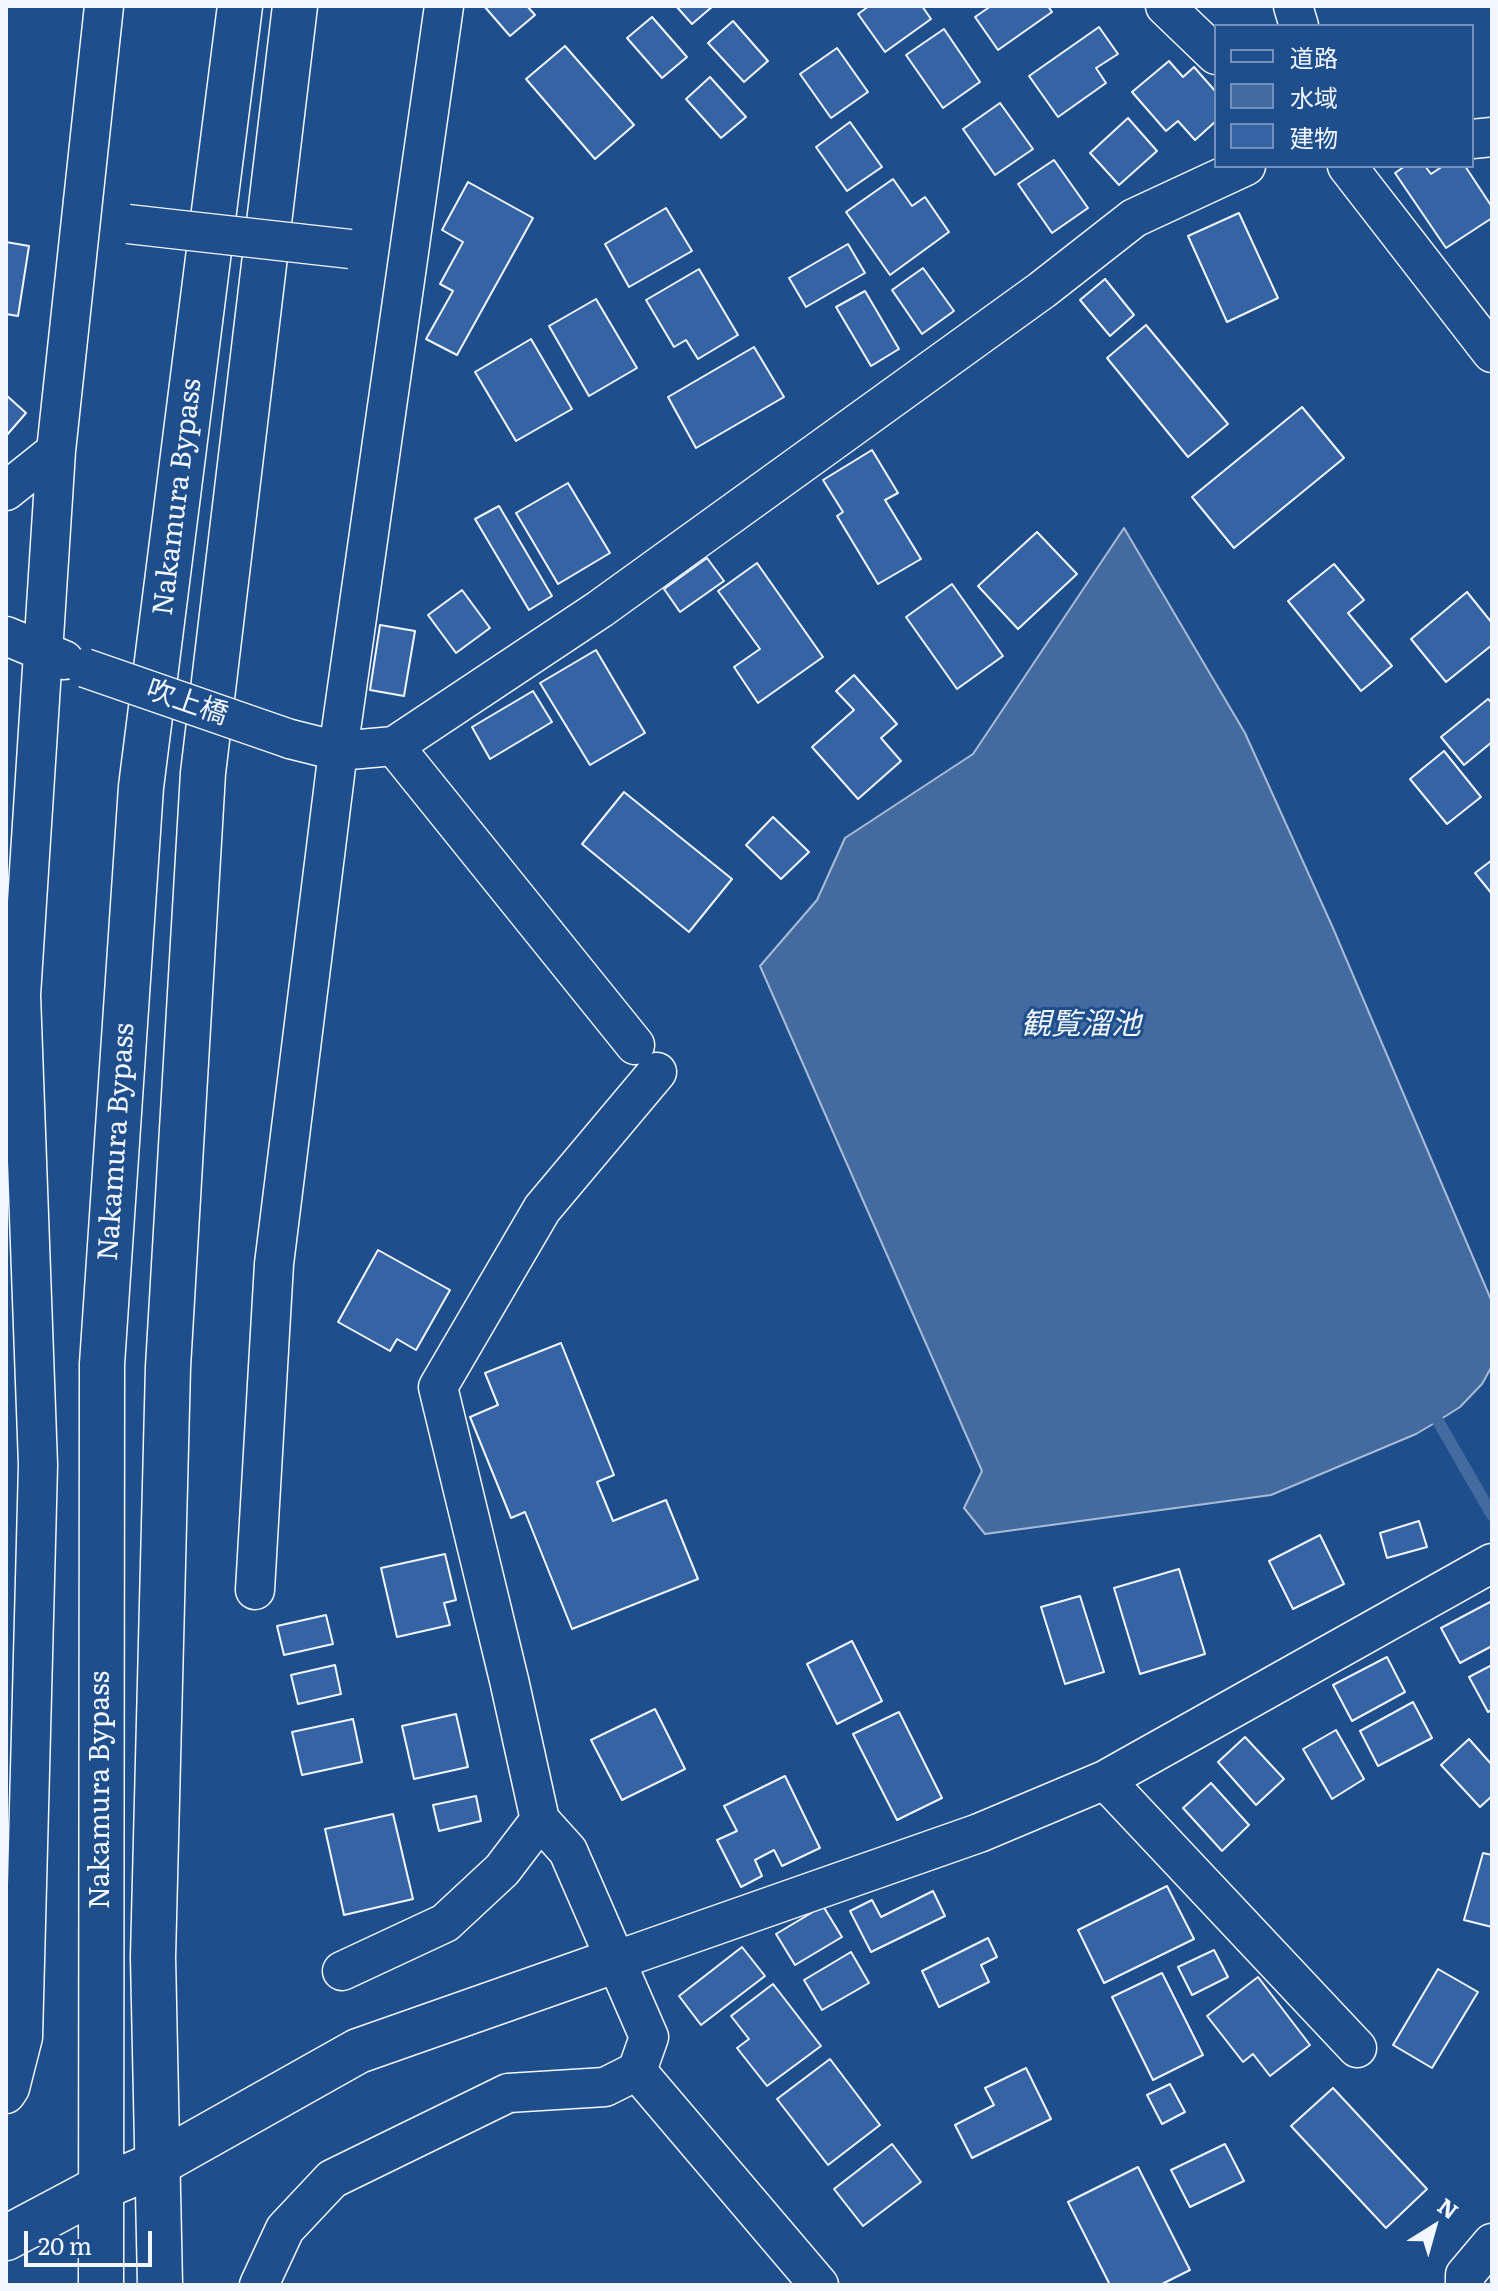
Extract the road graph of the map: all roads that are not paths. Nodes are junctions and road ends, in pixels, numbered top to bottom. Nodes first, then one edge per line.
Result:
1 (104, 6) edge
2 (240, 6) edge
3 (295, 6) edge
4 (444, 6) edge
5 (1165, 6) edge
6 (1214, 53) edge
7 (1242, 168) edge
8 (1349, 168) edge
9 (128, 224) dead end
10 (350, 249) dead end
11 (1492, 353) edge
12 (56, 451) junction
13 (6, 491) edge
14 (6, 636) edge
15 (42, 653) junction
16 (394, 746) junction
17 (338, 751) junction
18 (1492, 1563) edge
19 (255, 1590) dead end
20 (1105, 1780) junction
21 (540, 1820) junction
22 (617, 1960) junction
23 (342, 1971) dead end
24 (1357, 2048) dead end
25 (637, 2071) junction
26 (6, 2094) edge
27 (157, 2164) junction
28 (100, 2188) junction
29 (6, 2238) edge
30 (1492, 2243) edge
31 (101, 2285) edge
32 (160, 2285) edge
33 (259, 2285) edge
34 (819, 2285) edge
35 (1465, 2285) edge

1 - 12 street
2 - 28 main road, Nakamura Bypass
3 - 27 main road, Nakamura Bypass
4 - 17 street
5 - 6 street
7 - 16 street
8 - 11 street
9 - 10 street, bridge
12 - 13 street
12 - 15 street
14 - 15 street, 吹上橋
15 - 17 street, 吹上橋, bridge
15 - 26 street
16 - 17 street, 吹上橋
16 - 21 street
17 - 19 street
18 - 20 street
20 - 22 street
20 - 24 street
21 - 22 street
21 - 23 street
22 - 25 street
22 - 27 main road
25 - 33 street
25 - 34 street
27 - 28 main road
27 - 32 main road, Nakamura Bypass
28 - 29 main road
28 - 31 main road, Nakamura Bypass
30 - 35 street

